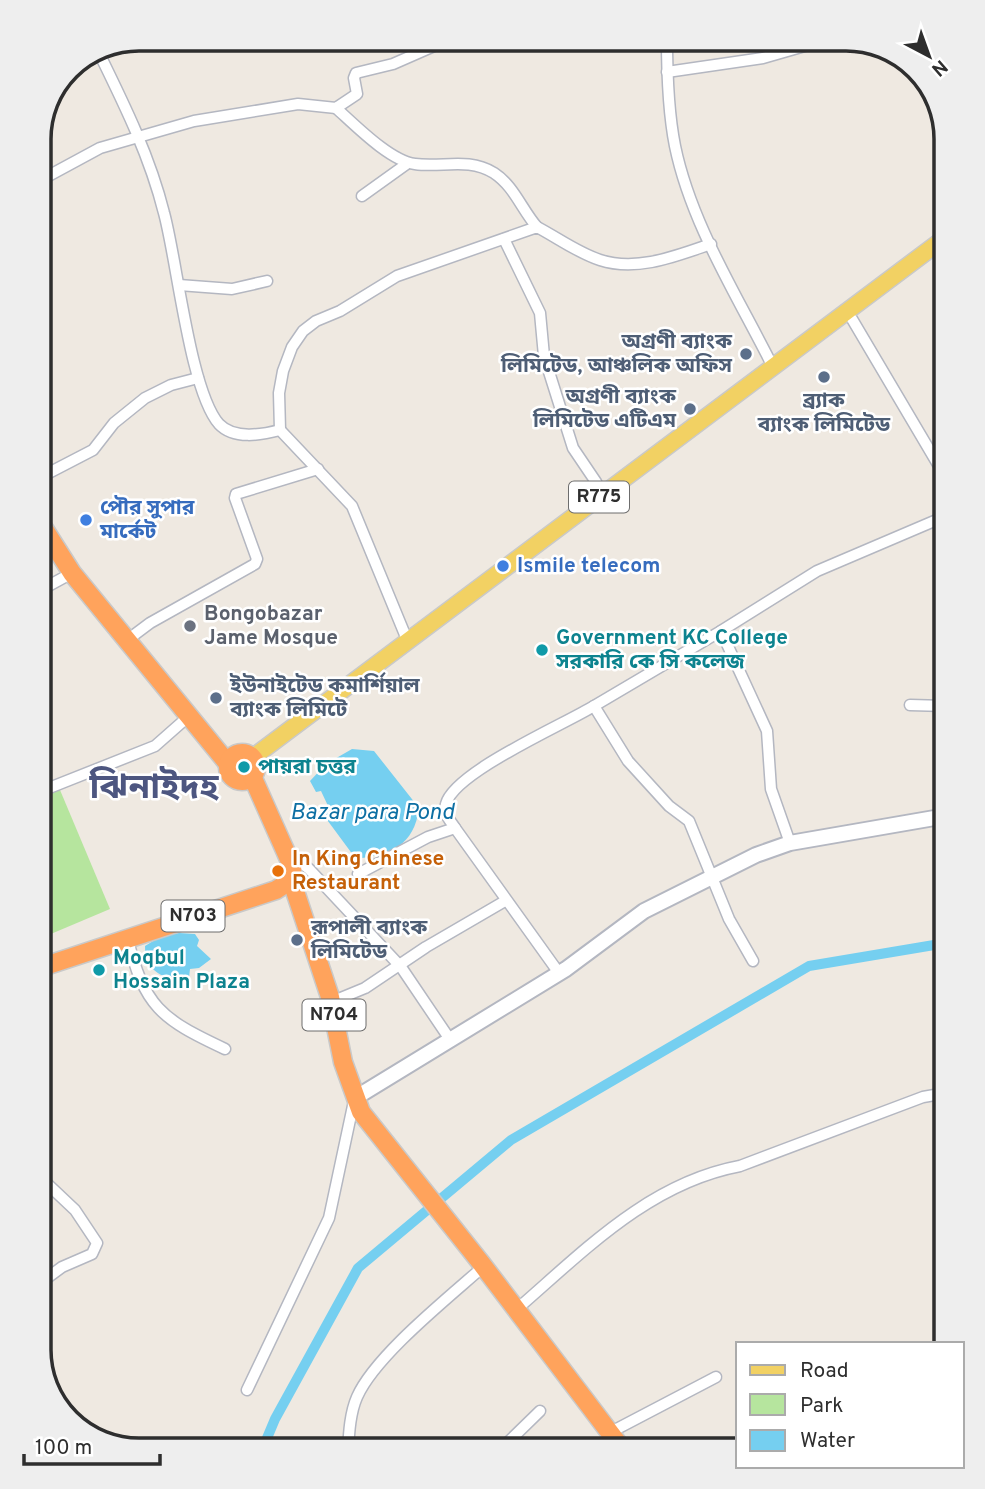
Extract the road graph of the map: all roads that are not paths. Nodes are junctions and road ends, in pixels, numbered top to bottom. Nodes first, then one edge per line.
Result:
1 (422, 51) edge
2 (667, 51) edge
3 (787, 51) edge
4 (102, 59) edge
5 (667, 72) junction
6 (336, 108) junction
7 (141, 138) junction
8 (408, 163) junction
9 (51, 175) edge
10 (362, 197) dead end
11 (537, 227) junction
12 (504, 239) junction
13 (711, 244) junction
14 (934, 247) edge
15 (934, 259) edge
16 (267, 281) dead end
17 (179, 285) junction
18 (852, 319) junction
19 (773, 367) junction
20 (198, 378) junction
21 (280, 430) junction
22 (934, 456) edge
23 (318, 469) junction
24 (51, 472) edge
25 (587, 507) junction
26 (934, 521) edge
27 (51, 540) edge
28 (72, 573) junction
29 (51, 584) edge
30 (721, 631) junction
31 (126, 641) junction
32 (408, 642) junction
33 (910, 705) dead end
34 (594, 706) junction
35 (934, 706) edge
36 (190, 718) junction
37 (244, 766) junction
38 (51, 787) edge
39 (934, 818) edge
40 (455, 828) junction
41 (790, 843) junction
42 (285, 851) junction
43 (358, 874) dead end
44 (713, 877) junction
45 (291, 879) junction
46 (505, 901) junction
47 (127, 936) junction
48 (754, 961) dead end
49 (51, 963) edge
50 (401, 967) junction
51 (559, 973) junction
52 (331, 1002) junction
53 (451, 1041) junction
54 (225, 1049) dead end
55 (934, 1095) edge
56 (355, 1098) junction
57 (51, 1188) edge
58 (482, 1265) junction
59 (51, 1275) edge
60 (517, 1309) junction
61 (716, 1377) dead end
62 (247, 1391) dead end
63 (540, 1410) dead end
64 (609, 1433) junction
65 (349, 1438) edge
66 (512, 1438) edge
67 (613, 1438) edge

1 - 6 street
2 - 5 street
3 - 5 street
4 - 7 street
5 - 13 street
6 - 7 street
6 - 8 street
7 - 9 street
7 - 17 street
8 - 10 street
8 - 11 street
11 - 12 street
11 - 13 street
12 - 21 street
12 - 25 street
13 - 19 street
14 - 19 main road, R775
15 - 18 main road, R775
16 - 17 street
17 - 20 street
18 - 22 street
18 - 37 main road, R775
19 - 25 main road, R775
20 - 21 street
20 - 24 street
21 - 23 street
23 - 31 street
23 - 32 street
25 - 32 main road, R775
26 - 30 street
27 - 28 highway
28 - 29 street
28 - 31 highway
30 - 34 street
30 - 41 street
31 - 36 highway
32 - 37 main road, R775
33 - 35 street
34 - 40 street
34 - 44 street
36 - 37 highway
36 - 38 street
37 - 42 highway
39 - 41 street
40 - 43 street
40 - 46 street
41 - 44 street
42 - 45 highway
42 - 50 street
44 - 48 street
44 - 51 street
45 - 47 highway, N703
45 - 52 highway, N704
46 - 50 street
46 - 51 street
47 - 49 highway, N703
47 - 54 street
50 - 52 street
50 - 53 street
51 - 53 street
52 - 56 highway, N704
53 - 56 street
55 - 60 street
56 - 58 highway, N704
56 - 62 street
57 - 59 street
58 - 60 highway, N704
58 - 65 street
60 - 64 highway, N704
61 - 64 street
63 - 66 street
64 - 67 highway, N704

